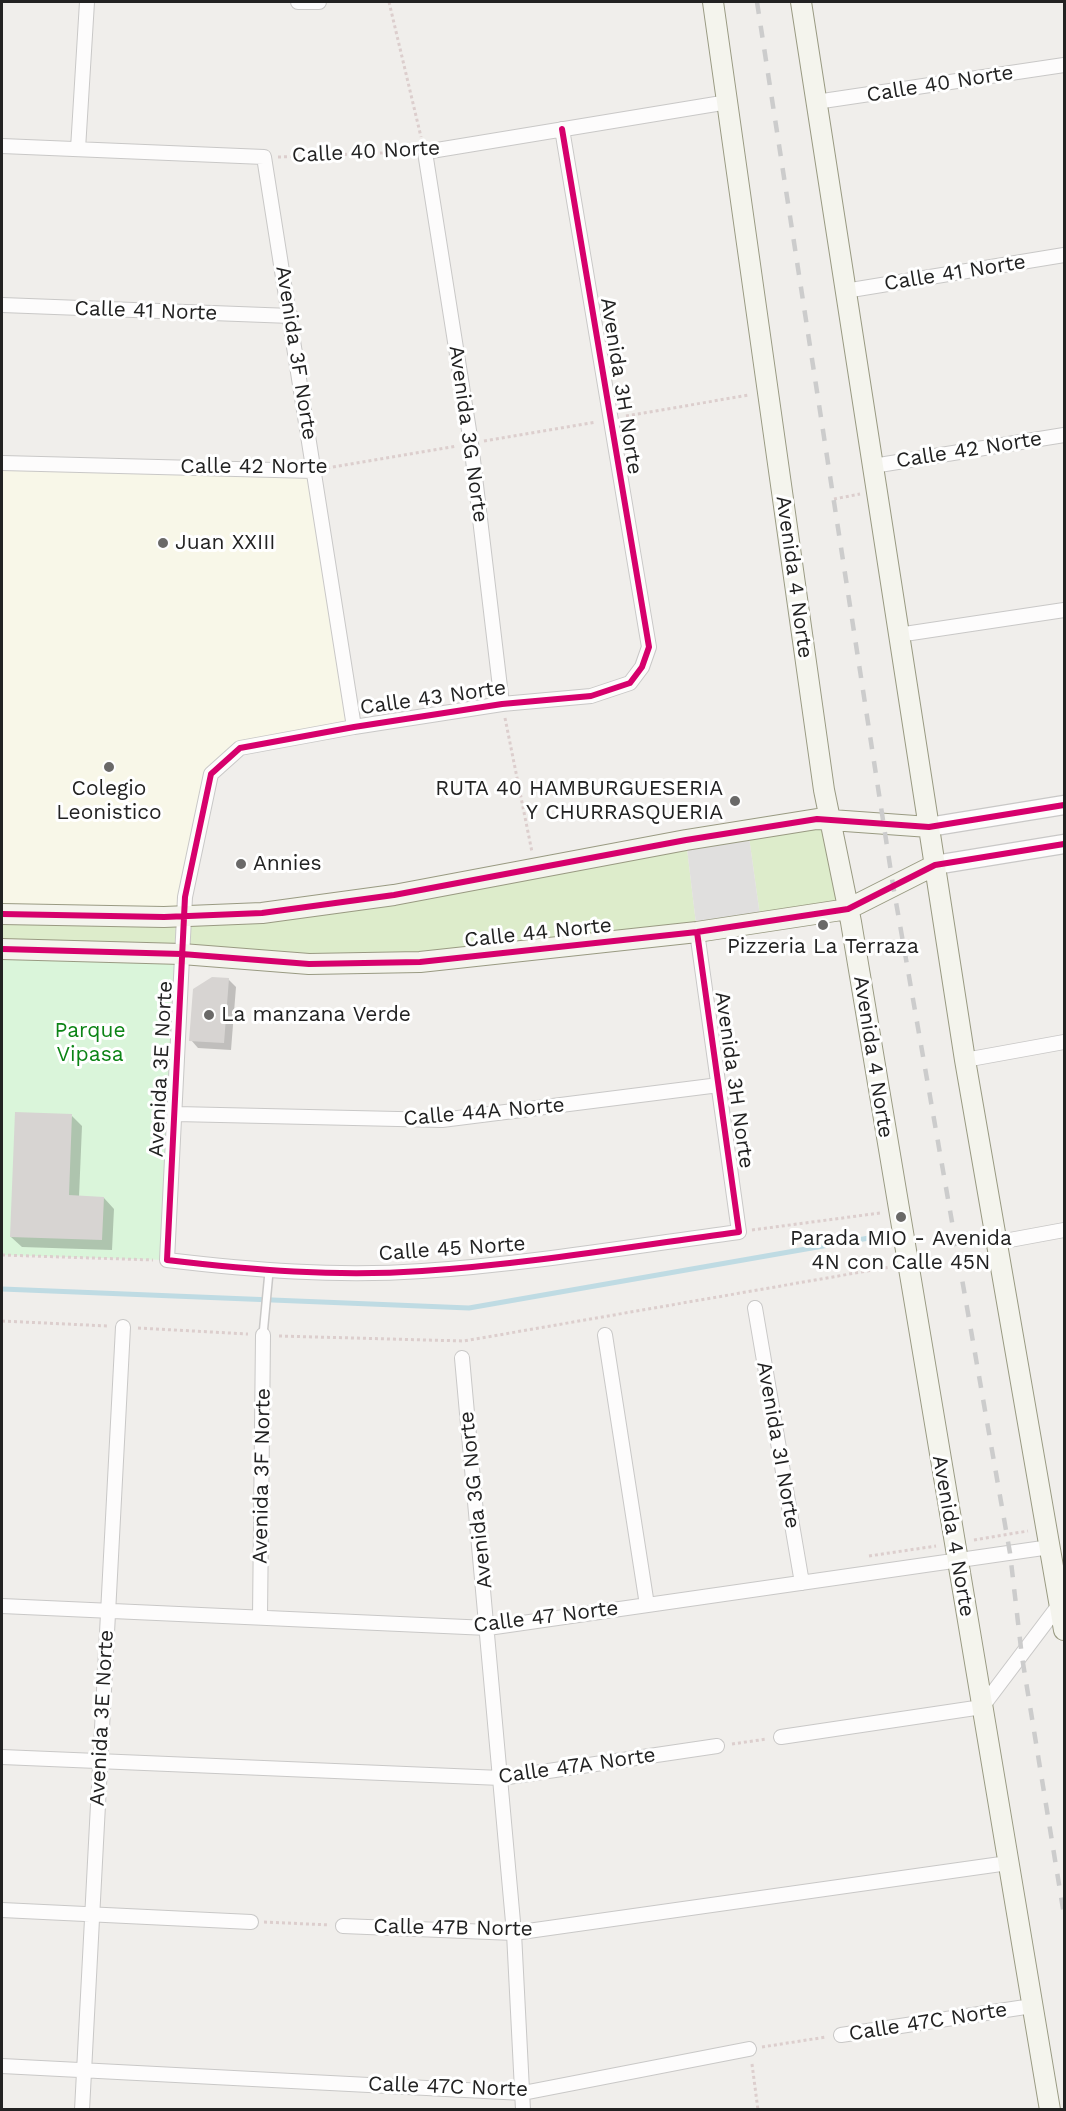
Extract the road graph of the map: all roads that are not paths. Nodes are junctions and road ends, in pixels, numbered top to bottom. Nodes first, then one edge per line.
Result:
1 (87, 2) edge
2 (298, 2) edge
3 (319, 2) edge
4 (713, 2) edge
5 (801, 2) edge
6 (1065, 65) edge
7 (728, 102) junction
8 (816, 102) junction
9 (562, 129) junction
10 (2, 146) edge
11 (78, 149) junction
12 (424, 152) joint
13 (264, 157) joint
14 (1065, 255) edge
15 (845, 291) junction
16 (2, 305) edge
17 (291, 316) junction
18 (1065, 435) edge
19 (2, 464) edge
20 (873, 465) junction
21 (314, 471) junction
22 (1065, 610) edge
23 (898, 635) junction
24 (649, 647) joint
25 (502, 704) junction
26 (354, 727) junction
27 (211, 774) joint
28 (1065, 805) edge
29 (830, 820) junction
30 (929, 827) junction
31 (1065, 844) edge
32 (935, 866) junction
33 (848, 909) junction
34 (2, 914) edge
35 (184, 917) junction
36 (697, 932) junction
37 (2, 949) edge
38 (182, 954) junction
39 (1065, 1042) edge
40 (965, 1060) junction
41 (719, 1085) junction
42 (176, 1114) junction
43 (1065, 1230) edge
44 (739, 1232) joint
45 (999, 1242) junction
46 (167, 1260) joint
47 (269, 1272) junction
48 (755, 1308) dead end
49 (123, 1327) road end
50 (264, 1330) joint
51 (605, 1335) dead end
52 (462, 1358) dead end
53 (1049, 1537) junction
54 (958, 1561) junction
55 (802, 1583) junction
56 (1062, 1601) edge
57 (647, 1605) junction
58 (2, 1606) edge
59 (107, 1611) junction
60 (260, 1617) junction
61 (488, 1628) junction
62 (1065, 1630) edge
63 (982, 1707) junction
64 (781, 1737) road end
65 (717, 1746) road end
66 (2, 1757) edge
67 (100, 1762) junction
68 (501, 1778) junction
69 (1008, 1863) junction
70 (2, 1910) edge
71 (93, 1914) junction
72 (251, 1922) road end
73 (344, 1926) road end
74 (514, 1933) junction
75 (1032, 2006) junction
76 (841, 2035) road end
77 (749, 2049) road end
78 (2, 2066) edge
79 (84, 2069) junction
80 (523, 2093) junction
81 (82, 2109) edge
82 (523, 2109) edge
83 (1050, 2109) edge

1 - 11 street
2 - 3 street
4 - 7 main road, Avenida 4 Norte
5 - 8 main road
6 - 8 street, Calle 40 Norte
7 - 9 street, Calle 40 Norte
7 - 29 main road, Avenida 4 Norte
8 - 15 main road
9 - 12 street, Calle 40 Norte
9 - 24 street, Avenida 3H Norte
10 - 11 street, Calle 40 Norte
11 - 13 street, Calle 40 Norte
12 - 25 street, Avenida 3G Norte
13 - 17 street, Avenida 3F Norte
14 - 15 street, Calle 41 Norte
15 - 20 main road
16 - 17 street, Calle 41 Norte
17 - 21 street, Avenida 3F Norte
18 - 20 street, Calle 42 Norte
19 - 21 street, Calle 42 Norte
20 - 23 main road
21 - 26 street, Avenida 3F Norte
22 - 23 street
23 - 30 main road
24 - 25 street, Calle 43 Norte
25 - 26 street, Calle 43 Norte
26 - 27 street, Calle 43 Norte
27 - 35 street, Avenida 3E Norte
28 - 30 street
29 - 30 main road
29 - 33 main road, Avenida 4 Norte
29 - 35 main road
30 - 32 main road
31 - 32 street, Calle 44 Norte
32 - 33 main road, Calle 44 Norte
32 - 40 main road
33 - 36 main road, Calle 44 Norte
33 - 54 main road, Avenida 4 Norte
34 - 35 main road
35 - 38 street, Avenida 3E Norte
36 - 38 main road, Calle 44 Norte
36 - 41 street, Avenida 3H Norte
37 - 38 main road, Calle 44 Norte
38 - 42 street, Avenida 3E Norte
39 - 40 street
40 - 45 main road
41 - 42 street, Calle 44A Norte
41 - 44 street, Avenida 3H Norte
42 - 46 street, Avenida 3E Norte
43 - 45 street
44 - 47 street, Calle 45 Norte
45 - 53 main road
46 - 47 street, Calle 45 Norte
47 - 50 lane
48 - 55 street, Avenida 3I Norte
49 - 59 street, Avenida 3E Norte
50 - 60 street, Avenida 3F Norte
51 - 57 street
52 - 61 street, Avenida 3G Norte
53 - 54 street, Calle 47 Norte
53 - 56 main road
54 - 55 street, Calle 47 Norte
54 - 63 main road, Avenida 4 Norte
55 - 57 street, Calle 47 Norte
56 - 62 main road
56 - 63 street
57 - 61 street, Calle 47 Norte
58 - 59 street, Calle 47 Norte
59 - 60 street, Calle 47 Norte
59 - 67 street, Avenida 3E Norte
60 - 61 street, Calle 47 Norte
61 - 68 street, Avenida 3G Norte
63 - 64 street
63 - 69 main road, Avenida 4 Norte
65 - 68 street, Calle 47A Norte
66 - 67 street, Calle 47A Norte
67 - 68 street, Calle 47A Norte
67 - 71 street, Avenida 3E Norte
68 - 74 street, Avenida 3G Norte
69 - 74 street, Calle 47B Norte
69 - 75 main road, Avenida 4 Norte
70 - 71 street
71 - 72 street
71 - 79 street, Avenida 3E Norte
73 - 74 street, Calle 47B Norte
74 - 80 street, Avenida 3G Norte
75 - 76 street, Calle 47C Norte
75 - 83 main road, Avenida 4 Norte
77 - 80 street, Calle 47C Norte
78 - 79 street, Calle 47C Norte
79 - 80 street, Calle 47C Norte
79 - 81 street, Avenida 3E Norte
80 - 82 street, Avenida 3G Norte

